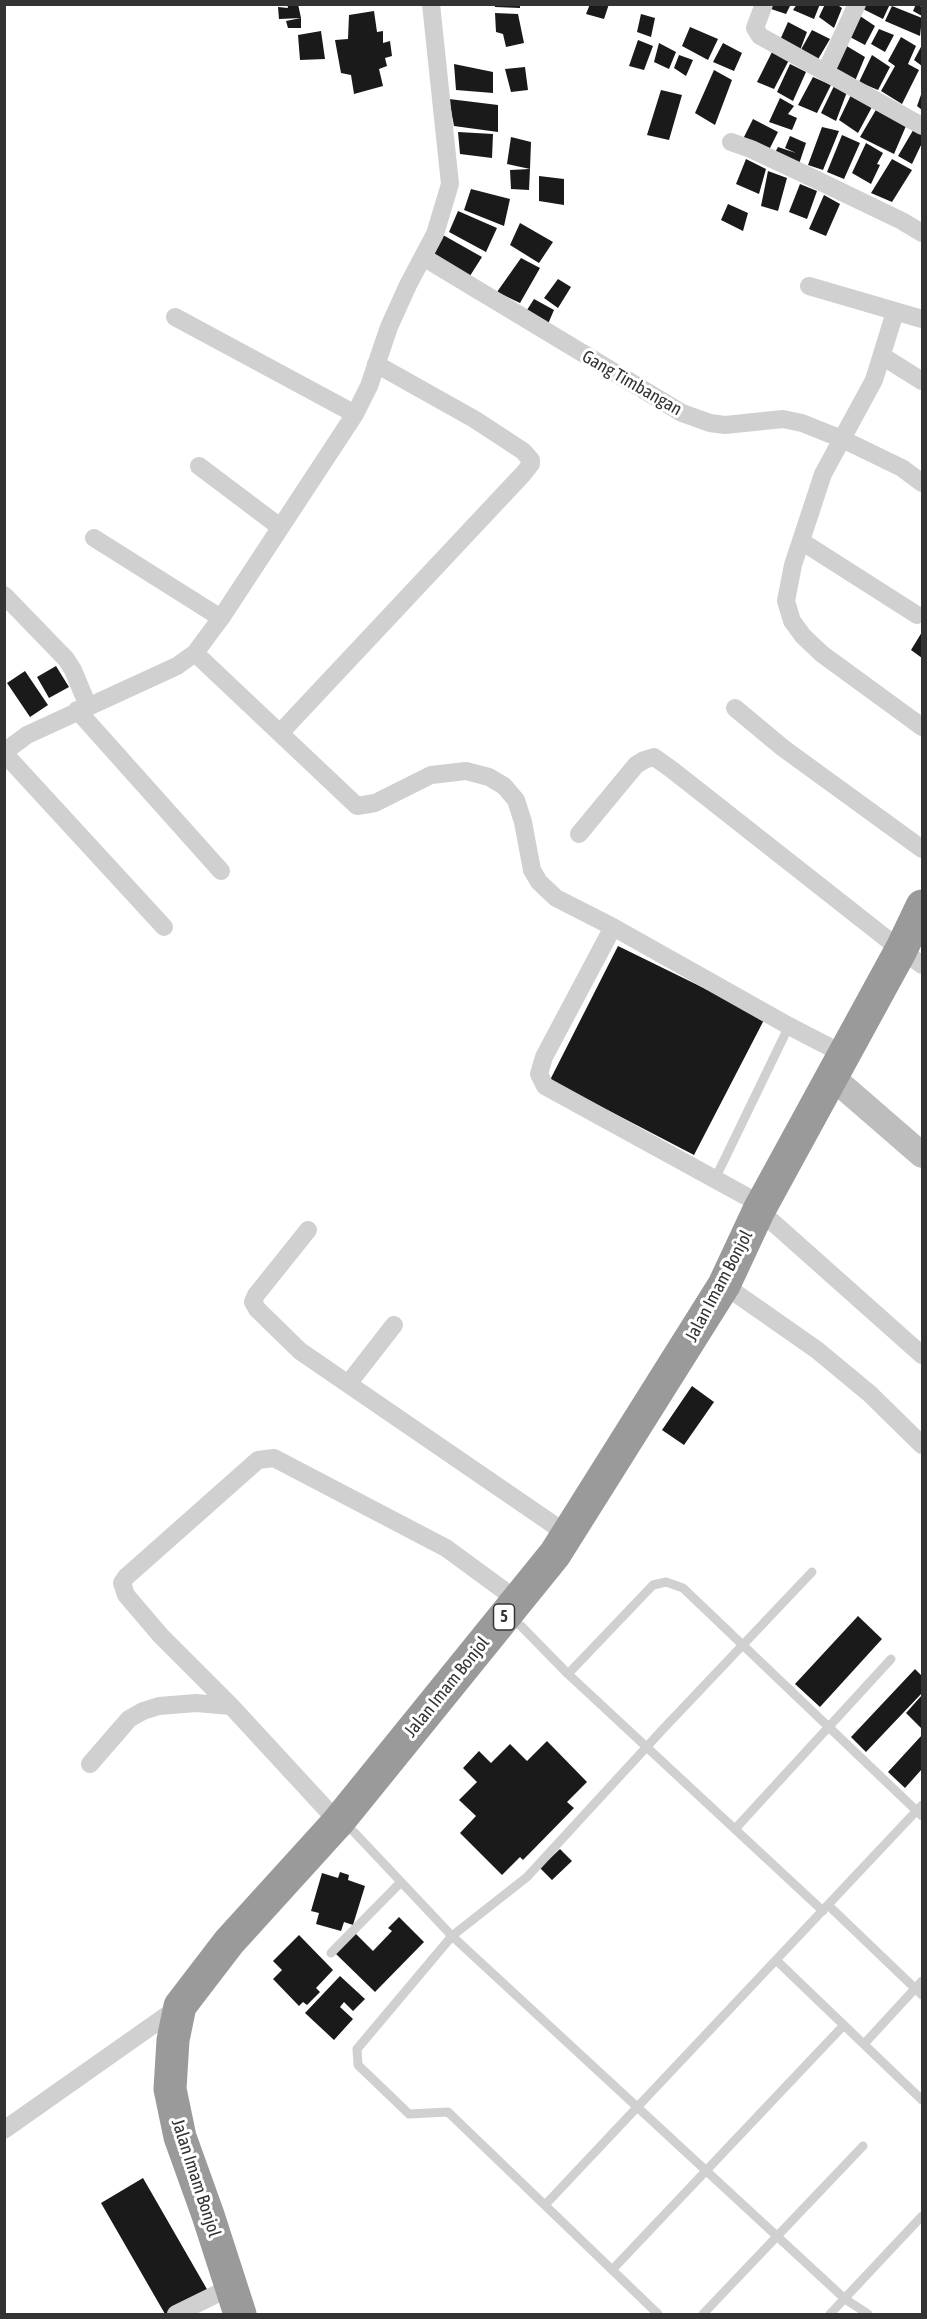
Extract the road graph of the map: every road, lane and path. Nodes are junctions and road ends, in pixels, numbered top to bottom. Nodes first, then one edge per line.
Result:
1 (431, 4) edge
2 (764, 4) edge
3 (857, 4) edge
4 (826, 71) junction
5 (922, 126) edge
6 (731, 142) dead end
7 (922, 234) edge
8 (423, 257) junction
9 (809, 286) dead end
10 (895, 312) junction
11 (175, 317) dead end
12 (922, 319) edge
13 (882, 357) junction
14 (376, 364) junction
15 (922, 381) edge
16 (355, 414) junction
17 (842, 439) junction
18 (199, 466) dead end
19 (922, 483) edge
20 (280, 527) junction
21 (94, 538) dead end
22 (801, 541) junction
23 (4, 595) edge
24 (917, 615) dead end
25 (221, 618) junction
26 (195, 653) junction
27 (83, 708) junction
28 (735, 708) dead end
29 (922, 727) edge
30 (280, 733) junction
31 (4, 752) edge
32 (579, 834) dead end
33 (922, 849) edge
34 (221, 871) dead end
35 (922, 906) edge
36 (164, 927) dead end
37 (613, 927) junction
38 (912, 958) edge
39 (789, 1026) junction
40 (837, 1065) junction
41 (922, 1155) edge
42 (716, 1179) junction
43 (761, 1208) junction
44 (308, 1230) dead end
45 (724, 1286) junction
46 (394, 1326) dead end
47 (922, 1355) edge
48 (348, 1384) junction
49 (922, 1445) edge
50 (567, 1534) junction
51 (812, 1572) dead end
52 (511, 1608) junction
53 (742, 1644) junction
54 (891, 1659) dead end
55 (567, 1674) junction
56 (231, 1706) junction
57 (830, 1728) junction
58 (647, 1748) junction
59 (90, 1764) dead end
60 (921, 1810) edge
61 (338, 1822) junction
62 (735, 1829) junction
63 (401, 1882) junction
64 (825, 1908) junction
65 (452, 1936) junction
66 (331, 1953) dead end
67 (776, 1960) junction
68 (920, 1988) edge
69 (180, 2006) junction
70 (844, 2025) junction
71 (864, 2044) junction
72 (922, 2100) edge
73 (637, 2108) junction
74 (4, 2130) edge
75 (863, 2146) dead end
76 (705, 2171) junction
77 (545, 2205) junction
78 (922, 2216) edge
79 (777, 2237) junction
80 (612, 2270) junction
81 (845, 2299) junction
82 (236, 2301) edge
83 (176, 2314) edge
84 (658, 2314) edge
85 (703, 2314) edge
86 (830, 2314) edge
87 (868, 2314) edge

1 - 8 street
2 - 4 street
3 - 4 street
4 - 5 street
6 - 7 street
8 - 14 street
8 - 17 street, Gang Timbangan
9 - 10 street
10 - 12 street
10 - 13 street
11 - 16 street
13 - 15 street
13 - 17 street
14 - 16 street
14 - 30 street
16 - 20 street
17 - 19 street, Gang Timbangan
17 - 22 street
18 - 20 street
20 - 25 street
21 - 25 street
22 - 24 street
22 - 29 street
23 - 27 street
25 - 26 street
26 - 27 street
26 - 30 street
27 - 31 street
27 - 34 street
28 - 33 street
30 - 37 street
31 - 36 street
32 - 38 street
35 - 38 highway, Jalan Imam Bonjol / 5
37 - 39 street
37 - 42 street
38 - 40 highway, Jalan Imam Bonjol / 5
39 - 40 street
39 - 42 lane
40 - 41 street
40 - 43 highway, Jalan Imam Bonjol / 5
42 - 43 street
43 - 45 highway, Jalan Imam Bonjol / 5
43 - 47 street
44 - 48 street
45 - 49 street
45 - 50 highway, Jalan Imam Bonjol / 5
46 - 48 street
48 - 50 street
50 - 52 highway, Jalan Imam Bonjol / 5
51 - 53 lane
52 - 55 lane
52 - 56 street
52 - 61 highway, Jalan Imam Bonjol / 5
53 - 55 lane
53 - 57 lane
53 - 58 lane
54 - 57 lane
55 - 58 lane
56 - 59 street
56 - 61 street
57 - 60 lane
57 - 62 lane
58 - 62 lane
58 - 65 lane
60 - 64 lane
61 - 63 lane
61 - 69 highway, Jalan Imam Bonjol / 5
62 - 64 lane
63 - 65 lane
63 - 66 lane
64 - 67 lane
64 - 68 lane
65 - 73 lane
65 - 77 lane
67 - 70 lane
67 - 73 lane
68 - 71 lane
69 - 74 street
69 - 82 highway, Jalan Imam Bonjol / 5
70 - 71 lane
70 - 76 lane
71 - 72 lane
73 - 76 lane
73 - 77 lane
75 - 79 lane
76 - 79 lane
76 - 80 lane
77 - 80 lane
78 - 81 lane
79 - 81 lane
79 - 85 lane
80 - 84 lane
81 - 86 lane
81 - 87 lane
82 - 83 street

